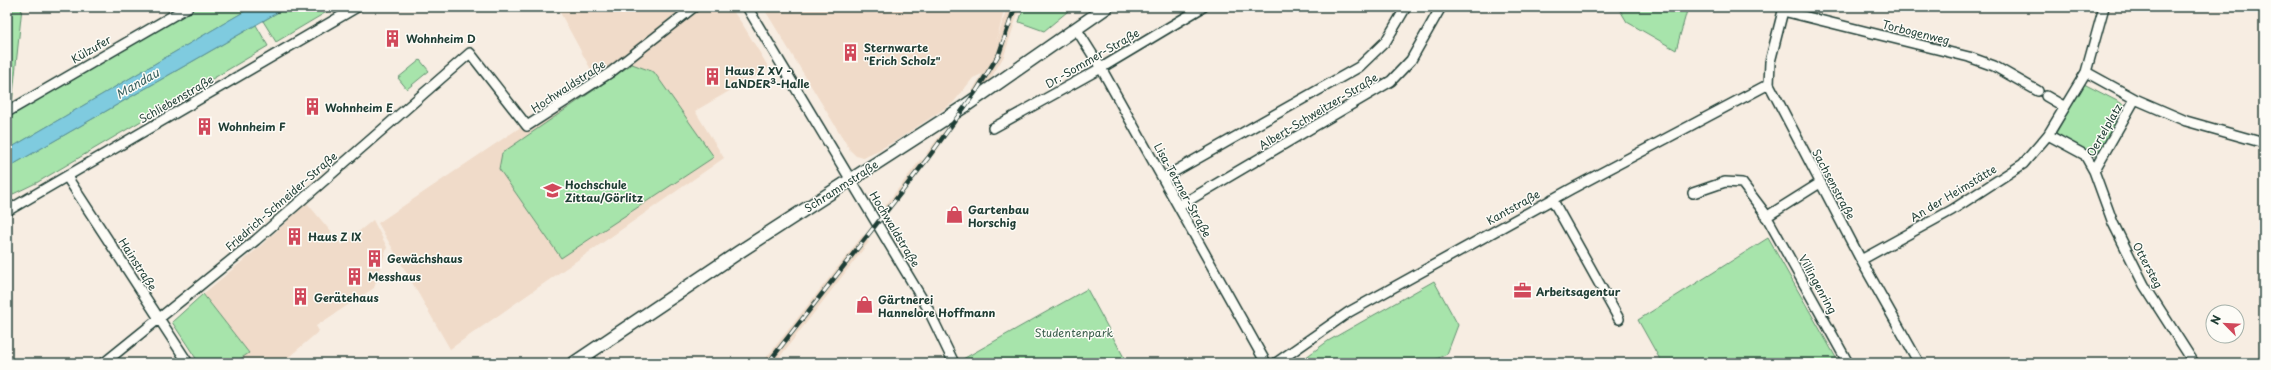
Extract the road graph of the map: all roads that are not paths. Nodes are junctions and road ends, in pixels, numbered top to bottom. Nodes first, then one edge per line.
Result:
1 (188, 7) edge
2 (357, 7) edge
3 (694, 7) edge
4 (747, 7) edge
5 (1107, 7) edge
6 (1203, 7) edge
7 (1406, 7) edge
8 (1442, 7) edge
9 (2104, 7) edge
10 (1784, 9) edge
11 (1077, 30) junction
12 (470, 53) joint
13 (1102, 68) junction
14 (2086, 72) junction
15 (1768, 84) junction
16 (2135, 99) junction
17 (2065, 106) junction
18 (7, 112) edge
19 (993, 128) dead end
20 (2048, 134) junction
21 (2264, 143) edge
22 (2094, 171) junction
23 (67, 178) junction
24 (1163, 178) junction
25 (852, 180) junction
26 (1820, 183) junction
27 (1693, 193) dead end
28 (1552, 199) junction
29 (1179, 206) junction
30 (7, 211) edge
31 (1766, 217) junction
32 (1861, 260) junction
33 (159, 318) junction
34 (1618, 319) dead end
35 (104, 363) edge
36 (188, 363) edge
37 (574, 363) edge
38 (954, 363) edge
39 (1266, 363) edge
40 (1276, 363) edge
41 (1848, 363) edge
42 (1919, 363) edge
43 (2194, 363) edge

1 - 18 street, Külzufer
2 - 23 street, Schliebenstraße
3 - 12 street, Hochwaldstraße
4 - 25 street, Hochwaldstraße
5 - 11 main road, Schrammstraße
6 - 13 street, Dr.-Sommer-Straße
7 - 24 street, Albert-Schweitzer-Straße
8 - 29 street, Albert-Schweitzer-Straße
9 - 14 street
10 - 15 street
10 - 17 street, Torbogenweg
11 - 13 street, Lisa-Tetzner-Straße
11 - 25 main road, Schrammstraße
12 - 33 street, Friedrich-Schneider-Straße
13 - 19 street, Dr.-Sommer-Straße
13 - 24 street, Lisa-Tetzner-Straße
14 - 16 street, Oertelplatz
14 - 17 street
15 - 26 street, Sachsenstraße
15 - 28 street, Kantstraße
16 - 21 street
16 - 22 street, Oertelplatz
17 - 20 street
20 - 22 street, Oertelplatz
20 - 32 street, An der Heimstätte
22 - 43 street, Ottersteg
23 - 30 street, Schliebenstraße
23 - 33 street, Hainstraße
24 - 29 street, Lisa-Tetzner-Straße
25 - 37 main road, Schrammstraße
25 - 38 street, Hochwaldstraße
26 - 31 street
26 - 32 street, Sachsenstraße
27 - 31 street, Villingenring
28 - 34 street
28 - 40 street, Kantstraße
29 - 39 street, Lisa-Tetzner-Straße
31 - 41 street, Villingenring
32 - 42 street, Sachsenstraße
33 - 35 street, Friedrich-Schneider-Straße
33 - 36 street, Hainstraße

